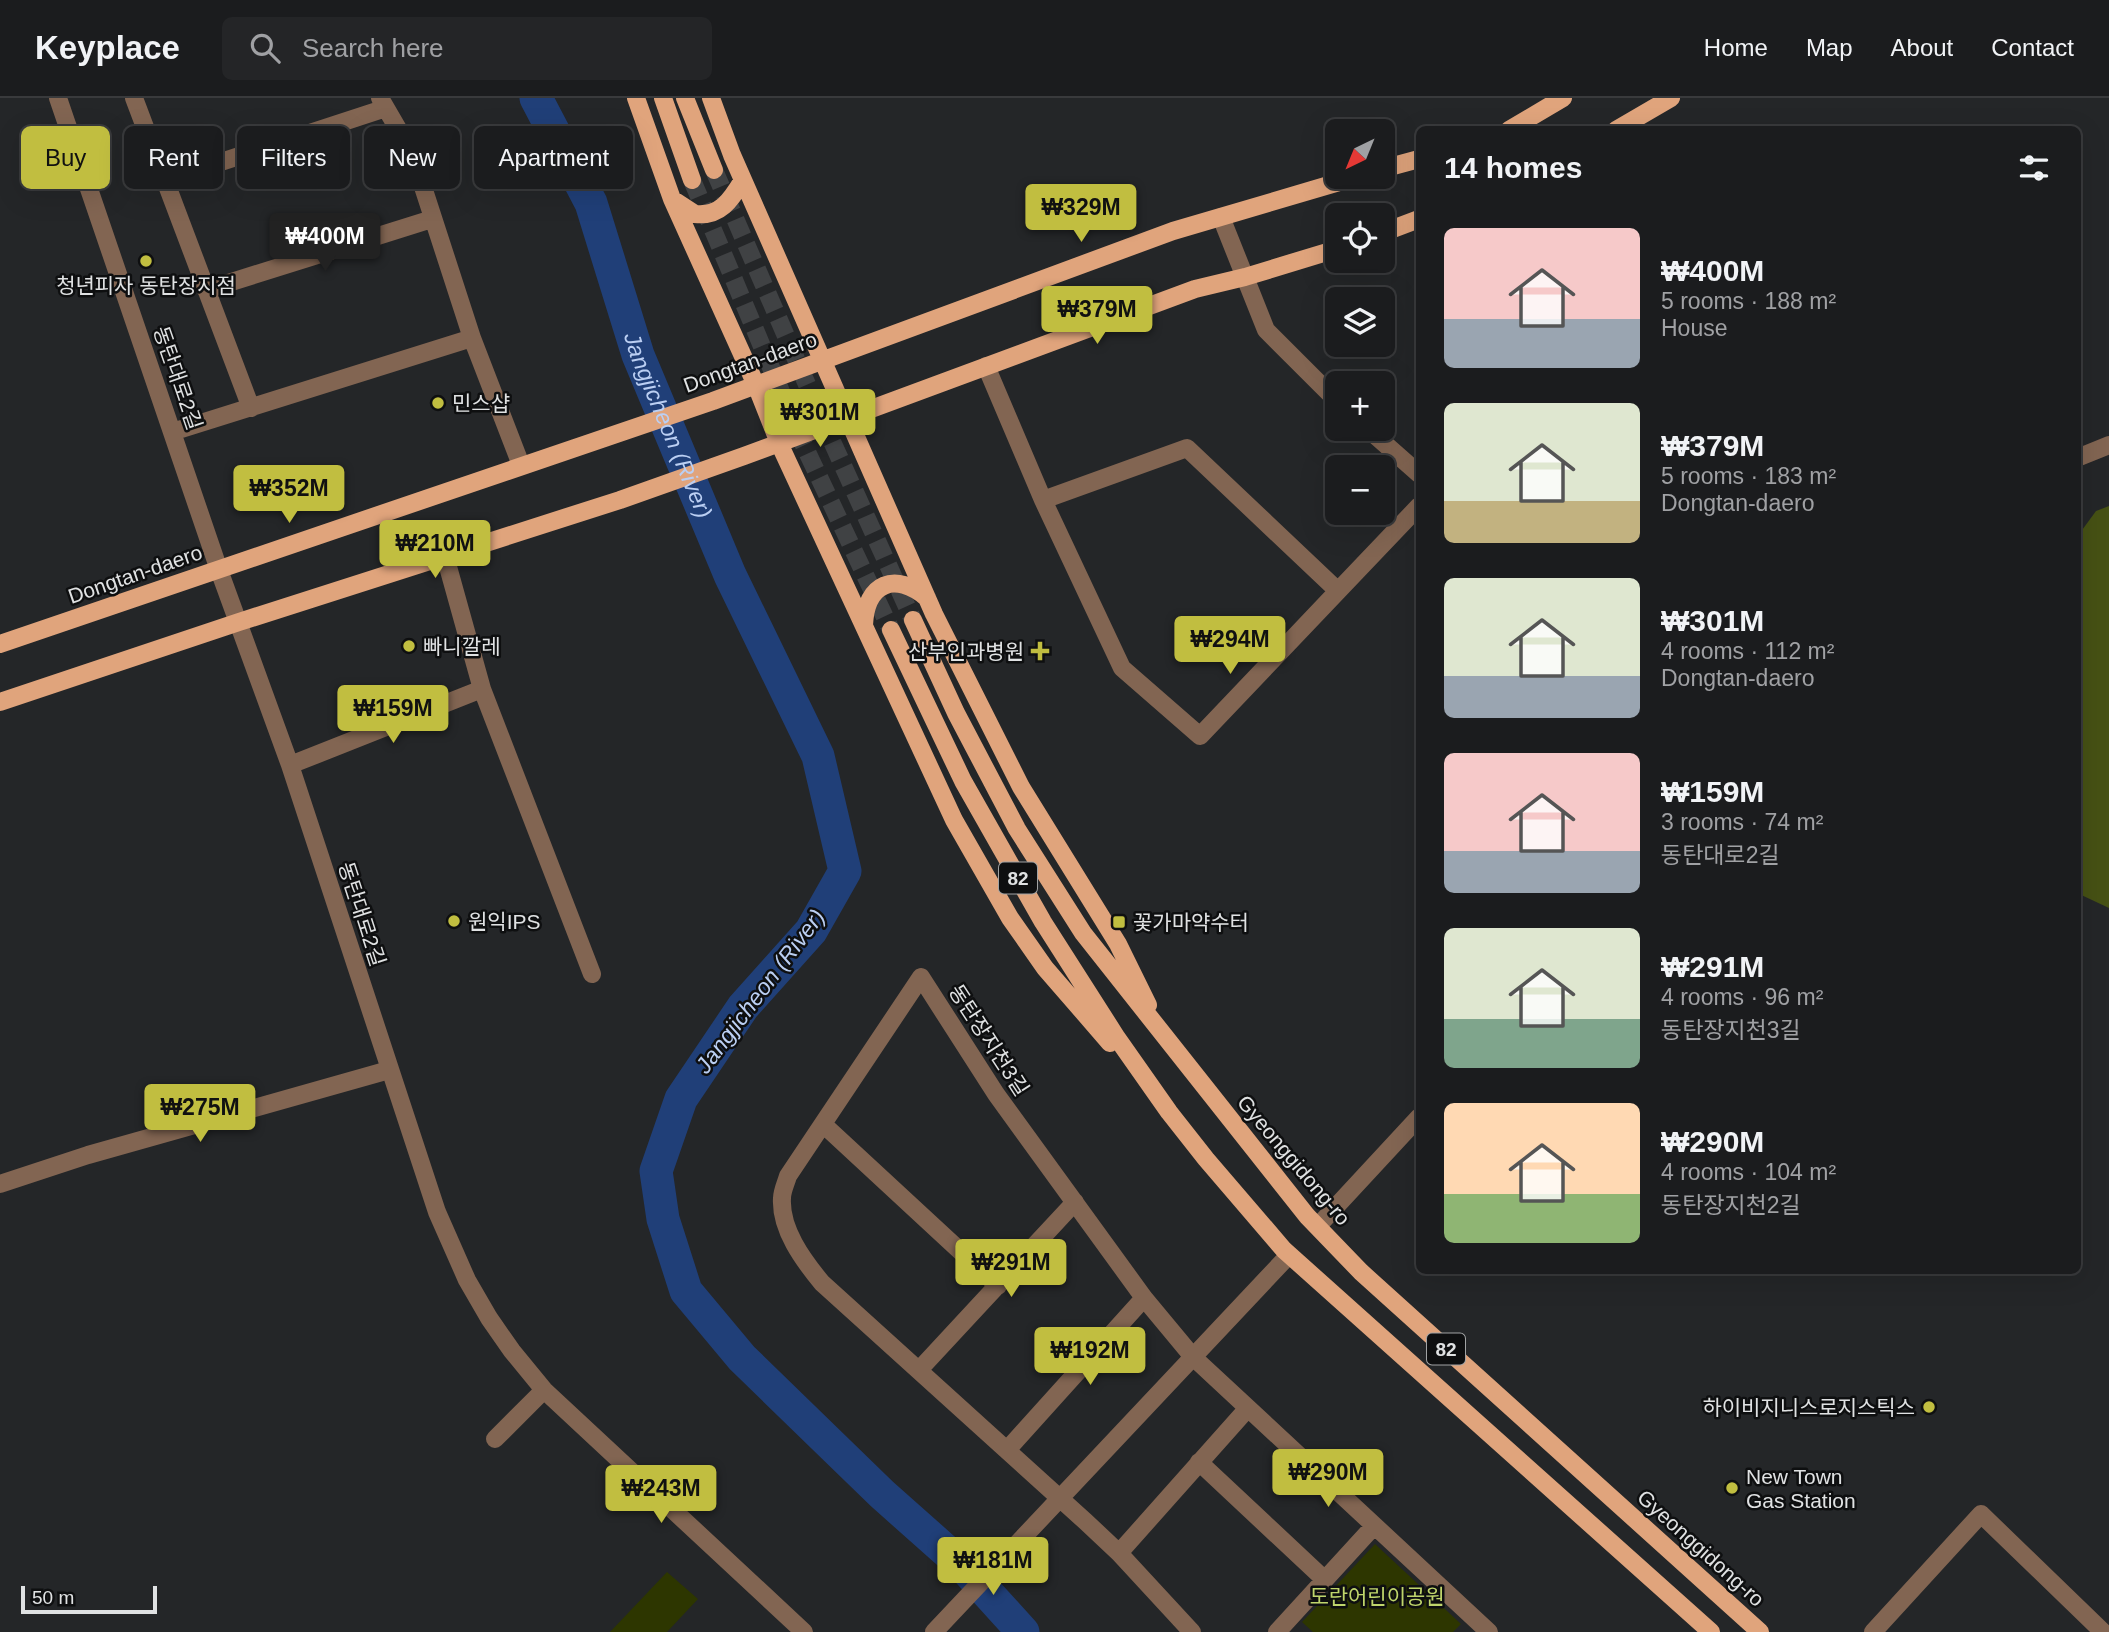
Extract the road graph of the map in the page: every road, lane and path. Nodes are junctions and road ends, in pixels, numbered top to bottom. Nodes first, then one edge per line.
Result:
1 (58, 98) edge
2 (134, 98) edge
3 (636, 98) edge
4 (663, 98) edge
5 (685, 98) edge
6 (711, 98) edge
7 (1563, 98) edge
8 (1671, 98) edge
9 (383, 103) edge
10 (144, 126) edge
11 (1516, 126) edge
12 (1623, 126) edge
13 (223, 160) edge
14 (1416, 160) edge
15 (1395, 165) edge
16 (715, 170) tunnel mouth
17 (692, 180) tunnel mouth
18 (743, 180) junction
19 (1325, 186) edge
20 (166, 189) edge
21 (672, 199) junction
22 (1221, 217) junction
23 (432, 219) junction
24 (1416, 220) edge
25 (1395, 228) edge
26 (1325, 254) edge
27 (1245, 277) junction
28 (206, 290) junction
29 (472, 338) junction
30 (822, 360) junction
31 (986, 366) junction
32 (756, 384) junction
33 (1325, 389) edge
34 (251, 408) junction
35 (848, 418) junction
36 (172, 432) junction
37 (1382, 441) edge
38 (779, 443) junction
39 (2109, 445) edge
40 (2081, 456) edge
41 (521, 465) junction
42 (1416, 471) edge
43 (1042, 500) junction
44 (1416, 509) edge
45 (444, 556) junction
46 (219, 570) junction
47 (1338, 591) junction
48 (927, 598) junction
49 (913, 620) tunnel mouth
50 (239, 622) junction
51 (864, 626) junction
52 (891, 630) tunnel mouth
53 (0, 644) edge
54 (482, 689) junction
55 (0, 702) edge
56 (289, 765) junction
57 (592, 974) dead end
58 (1164, 1036) junction
59 (389, 1070) junction
60 (1169, 1112) junction
61 (1416, 1120) edge
62 (824, 1125) junction
63 (0, 1184) edge
64 (1075, 1202) junction
65 (1318, 1226) junction
66 (1289, 1255) junction
67 (998, 1286) junction
68 (1144, 1298) junction
69 (1193, 1357) junction
70 (919, 1370) junction
71 (544, 1390) junction
72 (1248, 1408) junction
73 (495, 1439) dead end
74 (1007, 1450) junction
75 (1199, 1462) junction
76 (1060, 1498) junction
77 (1374, 1525) junction
78 (1119, 1553) junction
79 (1325, 1580) junction
80 (1479, 1629) edge
81 (804, 1632) edge
82 (934, 1632) edge
83 (1192, 1632) edge
84 (1277, 1632) edge
85 (1710, 1632) edge
86 (1760, 1632) edge
87 (1873, 1632) edge
88 (2103, 1632) edge

1 - 36 street, 동탄대로2길
2 - 10 street
3 - 21 main road
4 - 17 main road
5 - 16 main road
6 - 18 main road
7 - 11 main road
8 - 12 main road
9 - 13 street
9 - 23 street
14 - 15 main road
18 - 21 main road
18 - 30 main road
19 - 22 main road, Dongtan-daero
20 - 28 street
21 - 32 main road
22 - 27 street
22 - 30 main road, Dongtan-daero
23 - 28 street
23 - 29 street
24 - 25 main road
26 - 27 main road
27 - 31 main road
27 - 33 street
28 - 34 street
29 - 34 street
29 - 41 street
30 - 32 main road, Dongtan-daero
30 - 35 main road
31 - 35 main road
31 - 43 street
32 - 38 main road
32 - 41 main road, Dongtan-daero
34 - 36 street
35 - 38 main road
35 - 48 main road
36 - 46 street, 동탄대로2길
37 - 42 street
38 - 45 main road
38 - 51 main road
39 - 40 street
41 - 46 main road, Dongtan-daero
43 - 47 street
43 - 47 street
44 - 47 street
45 - 50 main road
45 - 54 street
46 - 50 street, 동탄대로2길
46 - 53 main road, Dongtan-daero
48 - 51 main road
48 - 58 main road
49 - 58 main road, Gyeonggidong-ro / 82
50 - 55 main road
50 - 56 street, 동탄대로2길
51 - 60 main road
52 - 60 main road, 82
54 - 56 street
54 - 57 street
56 - 59 street, 동탄대로2길
58 - 65 main road, Gyeonggidong-ro / 82
59 - 63 street
59 - 71 street, 동탄대로2길
60 - 66 main road, 82
61 - 65 street
62 - 64 street, 동탄장지천3길
62 - 67 street
62 - 70 street, 동탄장지천3길
64 - 67 street
64 - 68 street, 동탄장지천3길
65 - 86 main road, Gyeonggidong-ro / 82
66 - 69 street
66 - 85 main road, 82
67 - 70 street
68 - 69 street, 동탄장지천3길
68 - 74 street
69 - 72 street, 동탄장지천3길
69 - 76 street
70 - 74 street, 동탄장지천3길
71 - 73 street
71 - 81 street, 동탄대로2길
72 - 75 street
72 - 77 street, 동탄장지천3길
74 - 76 street, 동탄장지천3길
75 - 78 street
75 - 79 street
76 - 78 street, 동탄장지천3길
76 - 82 street
77 - 79 street
77 - 80 street, 동탄장지천3길
78 - 83 street, 동탄장지천3길
79 - 84 street
87 - 88 street

